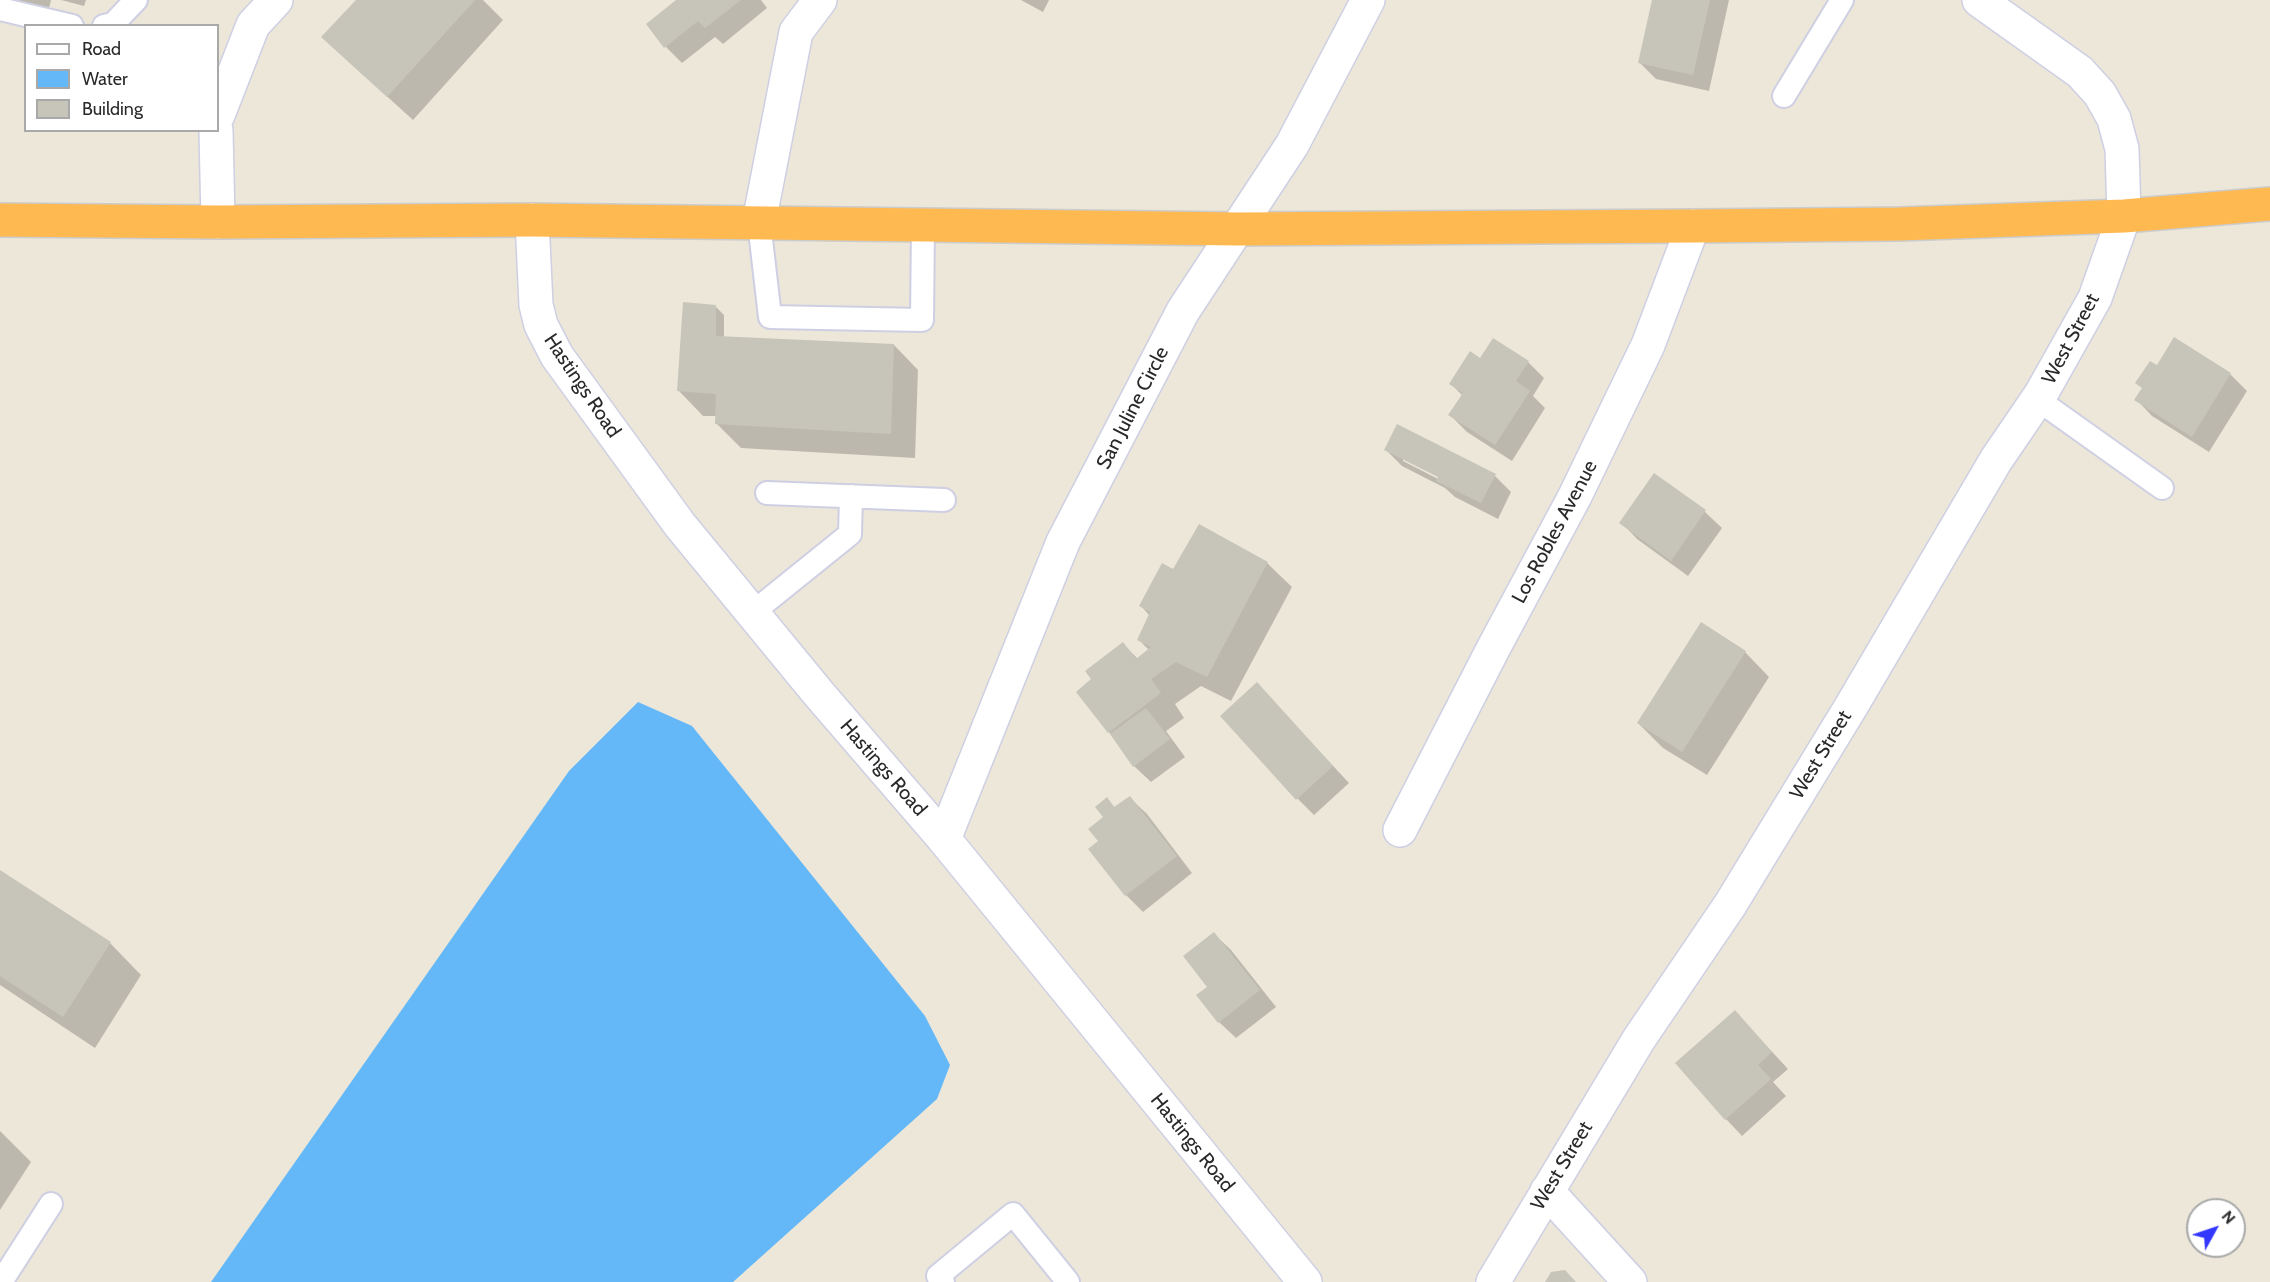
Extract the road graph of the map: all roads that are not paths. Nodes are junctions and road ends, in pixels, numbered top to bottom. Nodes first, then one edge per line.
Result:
1 (136, 0) edge
2 (276, 0) edge
3 (820, 0) edge
4 (1368, 0) edge
5 (1842, 0) edge
6 (1979, 0) edge
7 (0, 9) edge
8 (64, 24) edge
9 (113, 24) edge
10 (1784, 96) dead end
11 (219, 112) edge
12 (216, 132) edge
13 (2270, 204) edge
14 (2124, 216) junction
15 (0, 220) edge
16 (532, 220) junction
17 (218, 222) junction
18 (759, 222) junction
19 (923, 224) junction
20 (1693, 226) junction
21 (1238, 229) junction
22 (2037, 399) junction
23 (2162, 488) dead end
24 (767, 493) dead end
25 (851, 496) junction
26 (944, 500) dead end
27 (752, 613) junction
28 (1400, 830) dead end
29 (944, 839) junction
30 (1547, 1191) junction
31 (51, 1204) dead end
32 (1300, 1280) edge
33 (1, 1282) edge
34 (943, 1282) edge
35 (1068, 1282) edge
36 (1493, 1282) edge
37 (1630, 1282) edge

1 - 9 lane
2 - 11 street
3 - 18 street
4 - 21 street, San Juline Circle
5 - 10 lane
6 - 14 street
7 - 8 lane
12 - 17 street
13 - 14 highway
14 - 20 highway
14 - 22 street, West Street
15 - 17 highway
16 - 17 highway
16 - 18 highway
16 - 27 street, Hastings Road
18 - 19 highway
18 - 19 lane
19 - 21 highway
20 - 21 highway
20 - 28 street, Los Robles Avenue
21 - 29 street, San Juline Circle
22 - 23 lane
22 - 30 street, West Street
24 - 25 lane
25 - 26 lane
25 - 27 lane
27 - 29 street, Hastings Road
29 - 32 street, Hastings Road
30 - 36 street, West Street
30 - 37 street
31 - 33 lane
34 - 35 lane

